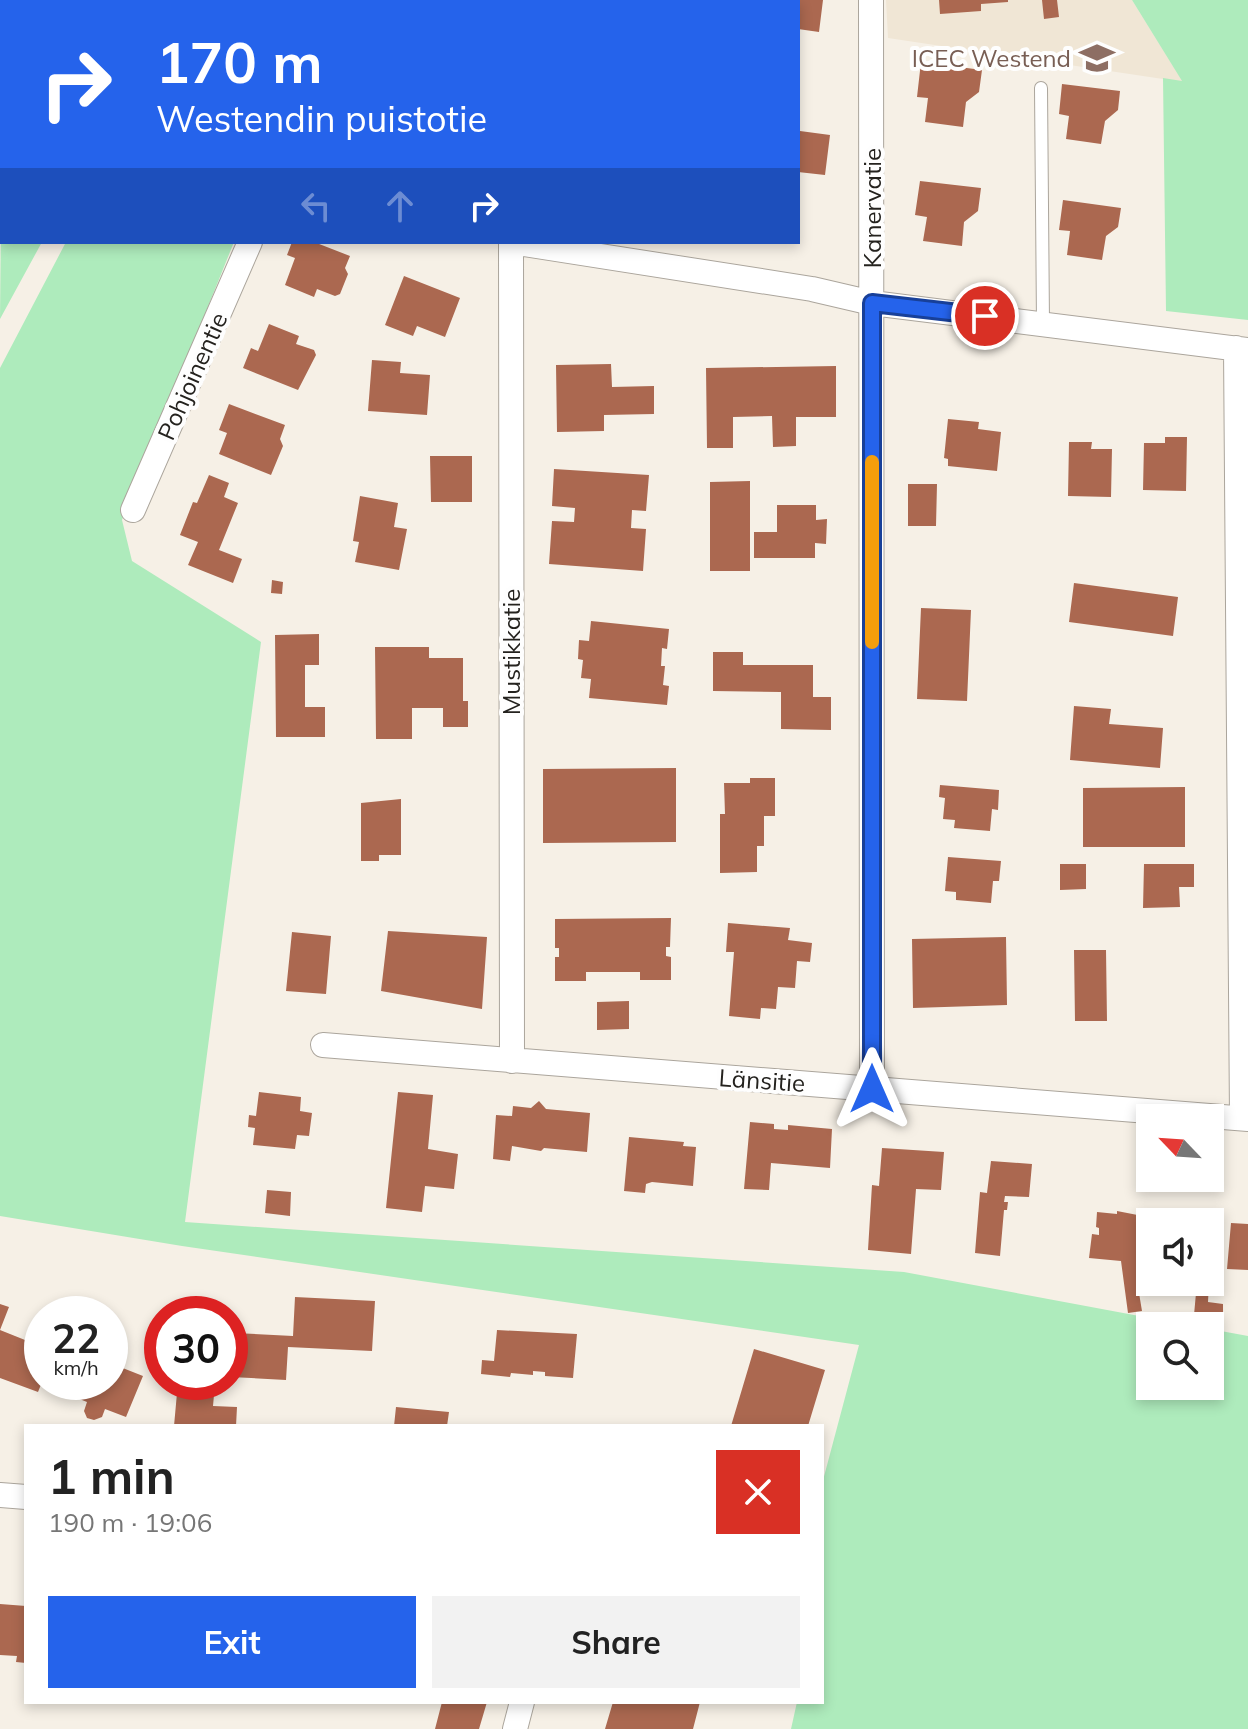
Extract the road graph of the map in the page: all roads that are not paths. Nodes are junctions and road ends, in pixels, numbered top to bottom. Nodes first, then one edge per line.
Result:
1 (871, 0) edge
2 (1041, 88) dead end
3 (249, 244) edge
4 (511, 244) edge
5 (524, 244) edge
6 (872, 303) junction
7 (1043, 323) junction
8 (1242, 349) edge
9 (133, 510) dead end
10 (323, 1045) dead end
11 (512, 1061) junction
12 (872, 1089) junction
13 (1245, 1119) edge
14 (0, 1495) edge
15 (24, 1497) edge
16 (521, 1704) edge
17 (515, 1729) edge

1 - 6 street, Kanervatie
2 - 7 lane
3 - 9 street, Pohjoinentie
4 - 11 street, Mustikkatie
5 - 6 street
6 - 7 street
6 - 12 street, Kanervatie
7 - 8 street
8 - 13 street
10 - 11 street, Länsitie
11 - 12 street, Länsitie
12 - 13 street, Länsitie
14 - 15 street
16 - 17 street

